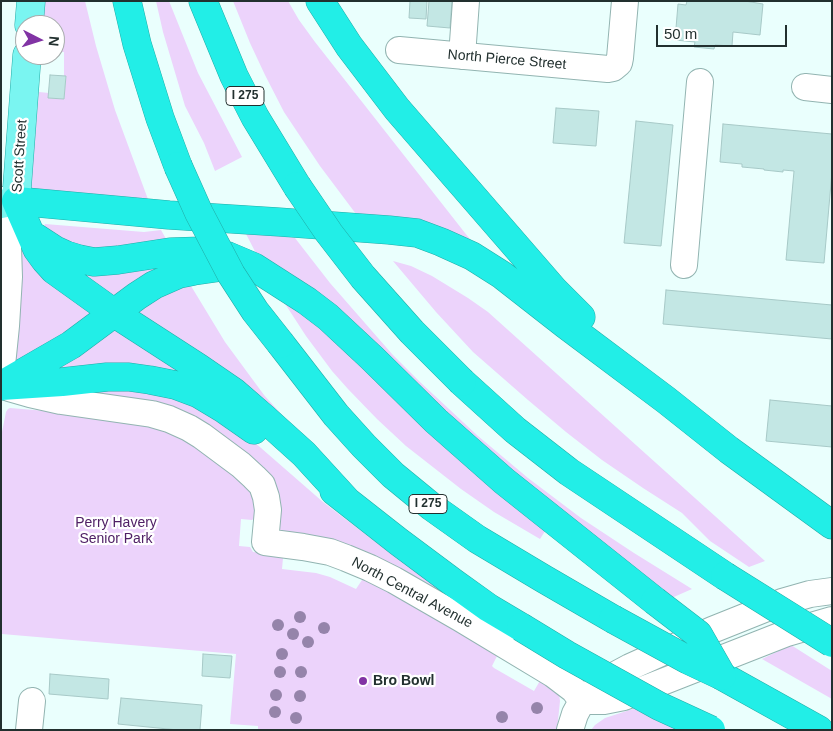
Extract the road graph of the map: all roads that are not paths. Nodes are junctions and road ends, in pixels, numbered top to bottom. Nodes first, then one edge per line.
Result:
1 (31, 1) edge
2 (127, 1) edge
3 (203, 1) edge
4 (320, 1) edge
5 (466, 1) edge
6 (625, 1) edge
7 (30, 15) edge
8 (399, 50) dead end
9 (462, 56) junction
10 (26, 65) edge
11 (700, 82) dead end
12 (805, 88) dead end
13 (832, 90) edge
14 (6, 202) edge
15 (30, 234) junction
16 (684, 265) dead end
17 (266, 275) junction
18 (114, 313) junction
19 (1, 375) edge
20 (1, 386) edge
21 (666, 400) junction
22 (347, 501) junction
23 (826, 521) edge
24 (832, 591) edge
25 (832, 620) edge
26 (832, 643) edge
27 (722, 676) junction
28 (563, 681) junction
29 (604, 681) junction
30 (32, 701) dead end
31 (582, 701) junction
32 (29, 730) edge
33 (570, 730) edge
34 (711, 730) edge
35 (819, 730) edge

1 - 7 main road
2 - 27 highway, I 275, bridge
3 - 26 highway, I 275, bridge
4 - 21 highway
5 - 9 street
6 - 9 street, North Pierce Street
8 - 9 street, North Pierce Street
10 - 14 main road, Scott Street
11 - 16 street
12 - 13 street
14 - 15 highway
14 - 19 street, Scott Street
14 - 21 highway
15 - 17 highway
15 - 18 highway
17 - 18 highway
17 - 27 highway, bridge
18 - 20 highway
18 - 22 highway
20 - 22 highway
20 - 28 street, North Central Avenue
21 - 23 highway
22 - 34 highway, bridge
24 - 29 street
25 - 31 street
27 - 35 highway, I 275
28 - 29 street
28 - 31 street, North Central Avenue
29 - 31 street
30 - 32 street
31 - 33 street

